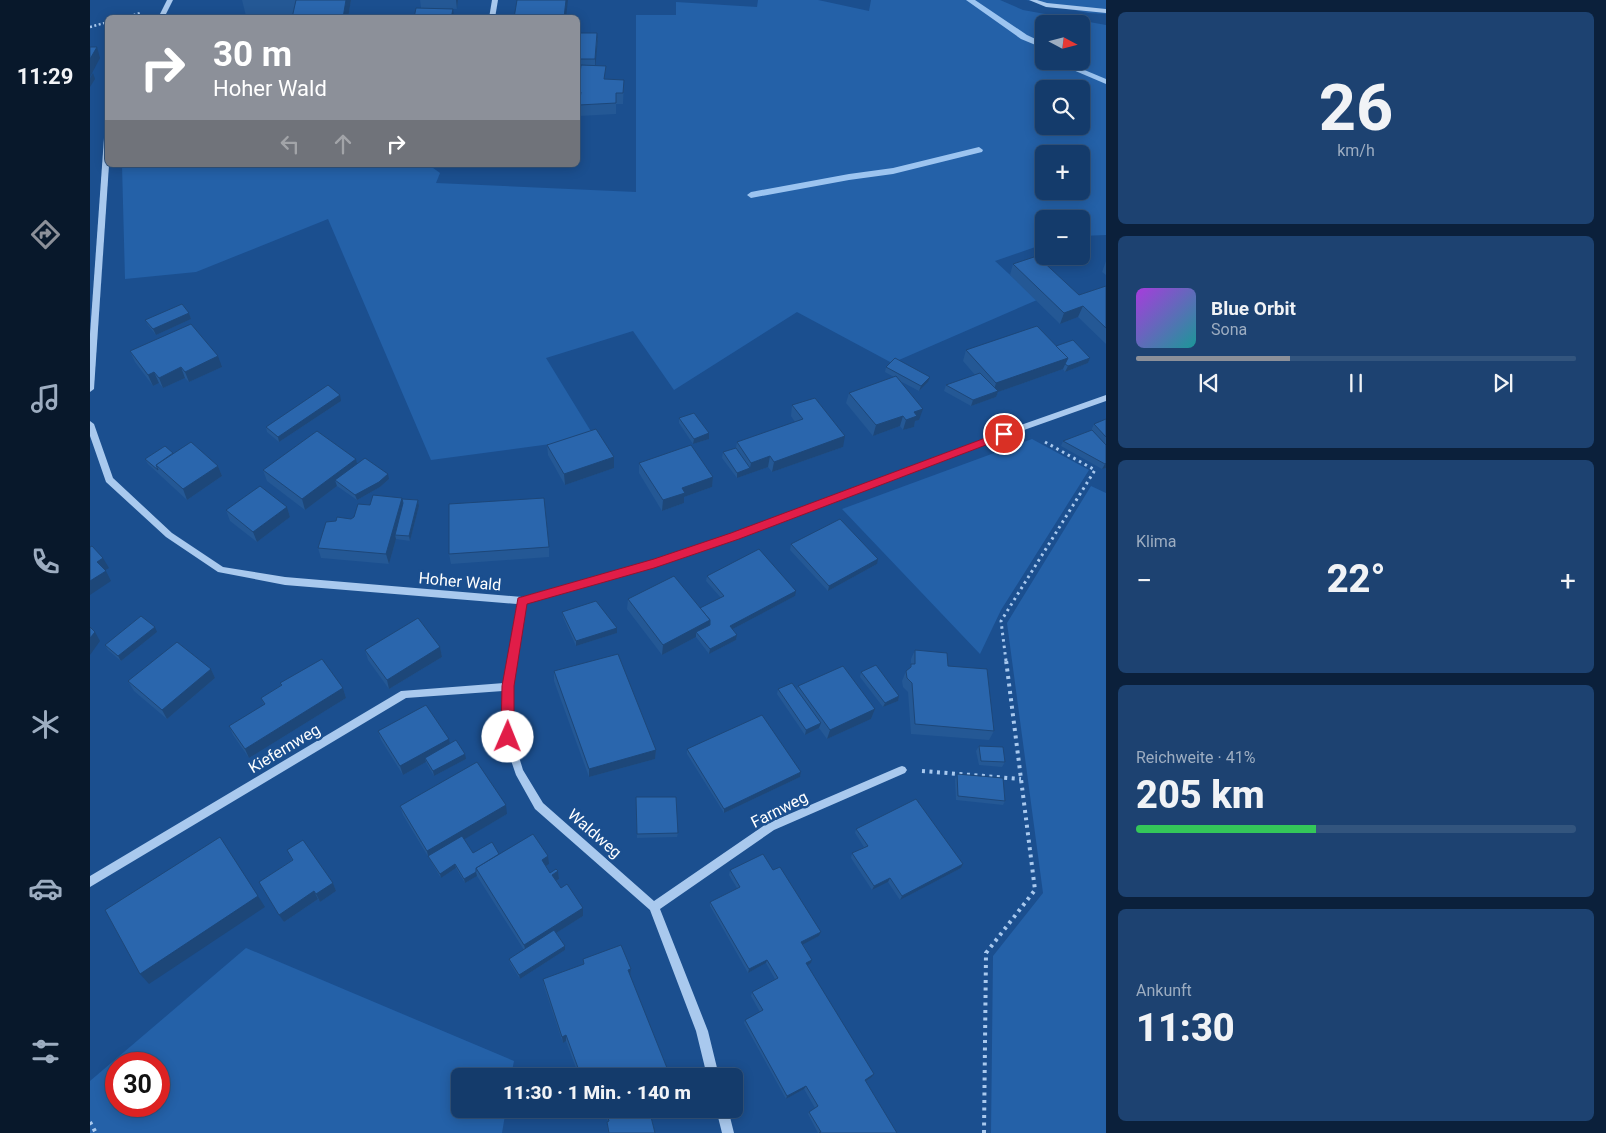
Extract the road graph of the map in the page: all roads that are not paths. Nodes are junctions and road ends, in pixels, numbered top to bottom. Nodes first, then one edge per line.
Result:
1 (170, 0) edge
2 (495, 0) edge
3 (1032, 0) edge
4 (1106, 11) edge
5 (162, 15) edge
6 (492, 15) edge
7 (105, 167) edge
8 (90, 389) edge
9 (1106, 398) edge
10 (90, 424) edge
11 (522, 601) junction
12 (508, 686) junction
13 (902, 770) road end
14 (90, 882) edge
15 (654, 907) junction
16 (711, 1068) edge
17 (724, 1118) edge
18 (728, 1133) edge

1 - 5 street
2 - 6 street
3 - 4 street
7 - 8 street
9 - 11 street, Hoher Wald
10 - 11 street, Hoher Wald
11 - 12 street, Waldweg
12 - 14 street, Kiefernweg
12 - 15 street, Waldweg
13 - 15 street, Farnweg
15 - 16 street, Waldweg
17 - 18 street

